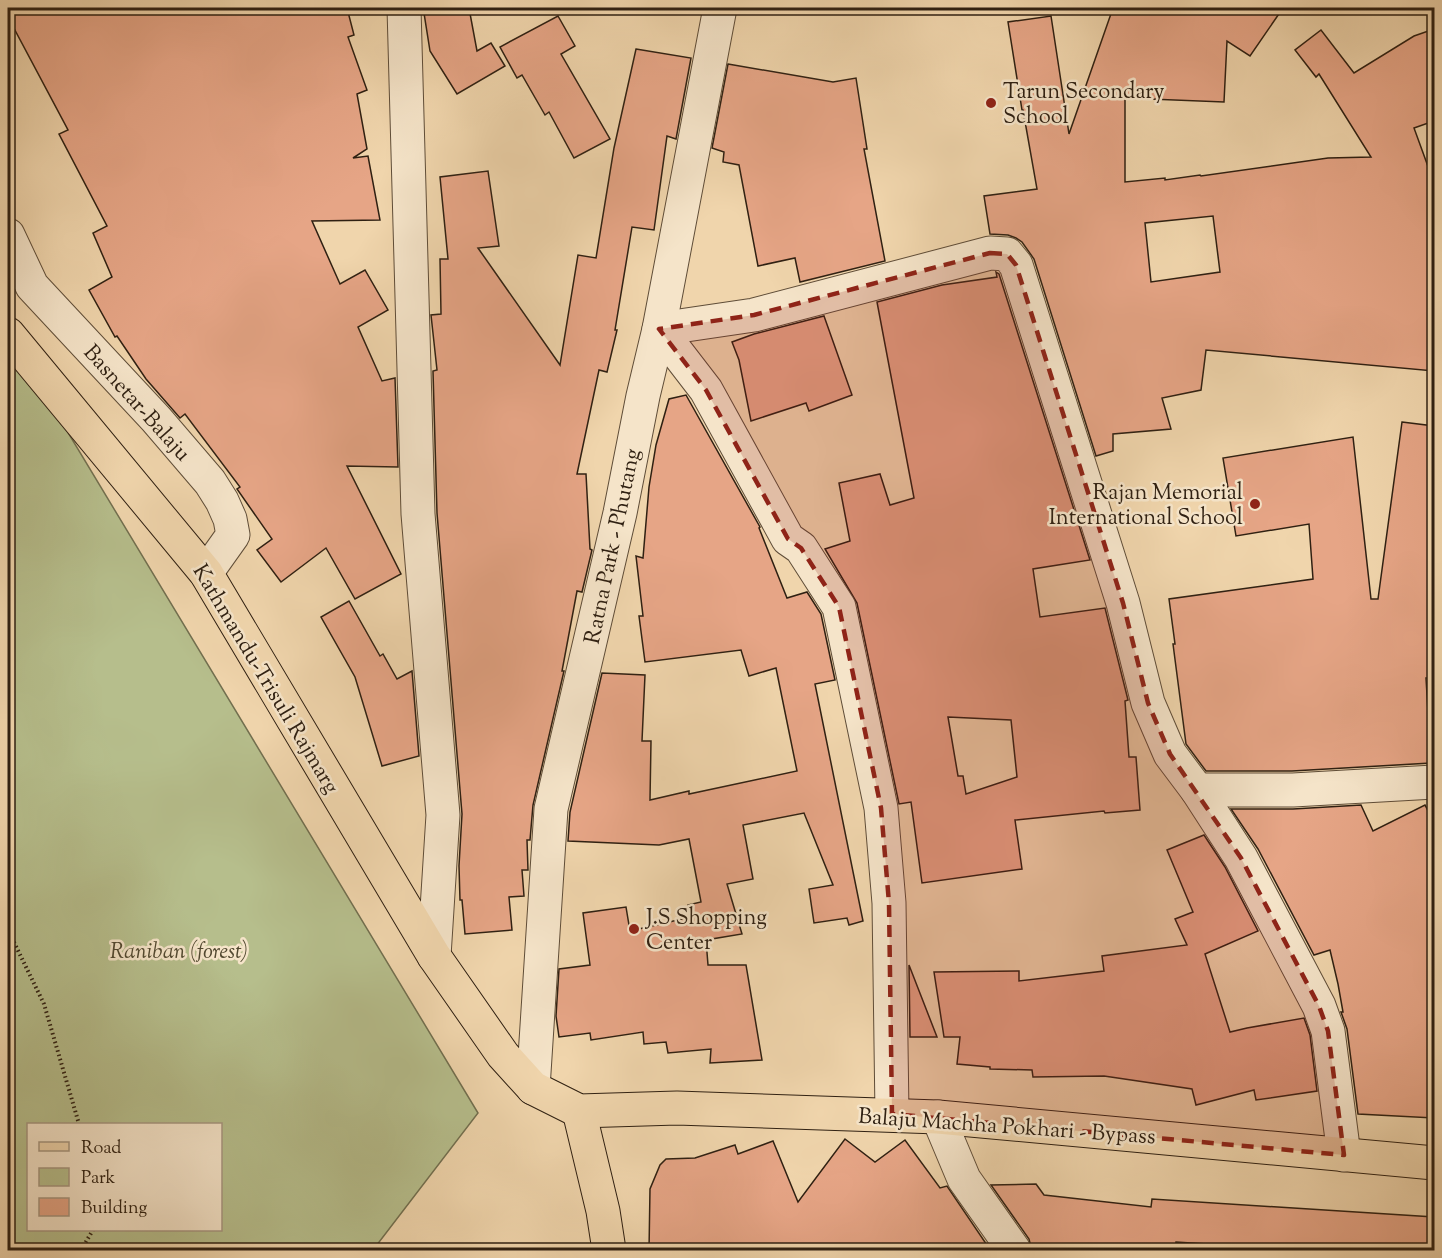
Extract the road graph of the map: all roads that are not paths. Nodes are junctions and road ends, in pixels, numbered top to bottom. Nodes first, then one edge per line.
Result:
1 (404, 8) edge
2 (720, 8) edge
3 (8, 235) edge
4 (659, 329) junction
5 (8, 334) edge
6 (206, 573) junction
7 (1434, 782) edge
8 (1197, 790) junction
9 (434, 956) junction
10 (533, 1088) junction
11 (579, 1111) junction
12 (892, 1114) junction
13 (938, 1117) junction
14 (1344, 1155) junction
15 (1434, 1163) edge
16 (609, 1251) edge
17 (1014, 1251) edge

1 - 9 street
2 - 4 street, Ratna Park - Phutang
3 - 6 street, Basnetar-Balaju
4 - 8 street
4 - 10 street, Ratna Park - Phutang
4 - 12 street
5 - 6 main road, Kathmandu-Trisuli Rajmarg
6 - 9 main road, Kathmandu-Trisuli Rajmarg
7 - 8 street
8 - 14 street
9 - 10 main road, Kathmandu-Trisuli Rajmarg
10 - 11 main road
11 - 12 main road, Balaju Machha Pokhari - Bypass
11 - 16 main road
12 - 13 main road, Balaju Machha Pokhari - Bypass
13 - 14 main road, Balaju Machha Pokhari - Bypass
13 - 17 street
14 - 15 main road, Balaju Machha Pokhari - Bypass

